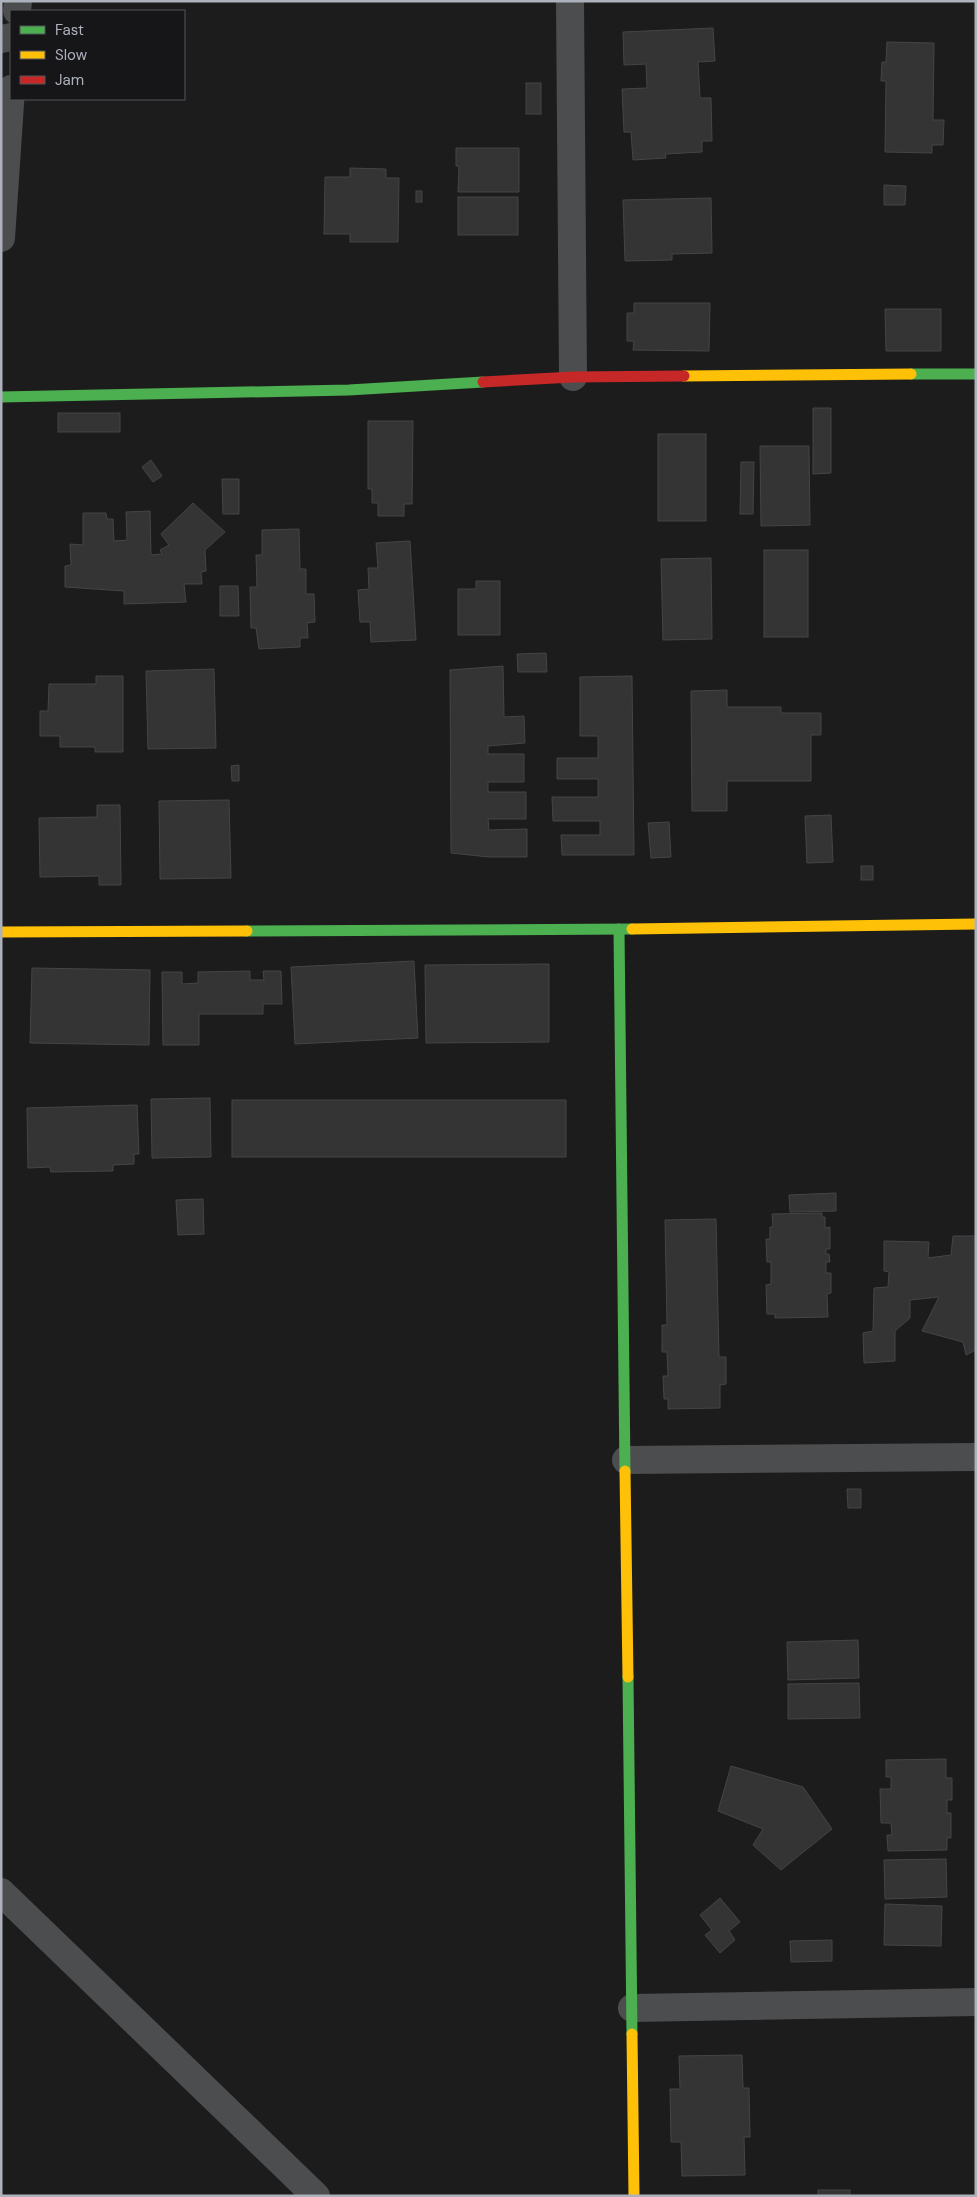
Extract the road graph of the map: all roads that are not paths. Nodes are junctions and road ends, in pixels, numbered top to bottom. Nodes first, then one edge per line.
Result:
1 (570, 1) edge
2 (10, 100) edge
3 (1, 238) edge
4 (976, 374) edge
5 (573, 378) junction
6 (1, 397) edge
7 (976, 924) edge
8 (620, 929) junction
9 (1, 932) edge
10 (976, 1457) edge
11 (626, 1460) junction
12 (1, 1892) edge
13 (976, 2002) edge
14 (632, 2008) junction
15 (316, 2196) edge
16 (634, 2196) edge

1 - 5 street
2 - 3 street
4 - 5 street
5 - 6 street
7 - 8 street
8 - 9 street
8 - 11 street
10 - 11 street
11 - 14 street
12 - 15 street
13 - 14 street
14 - 16 street

